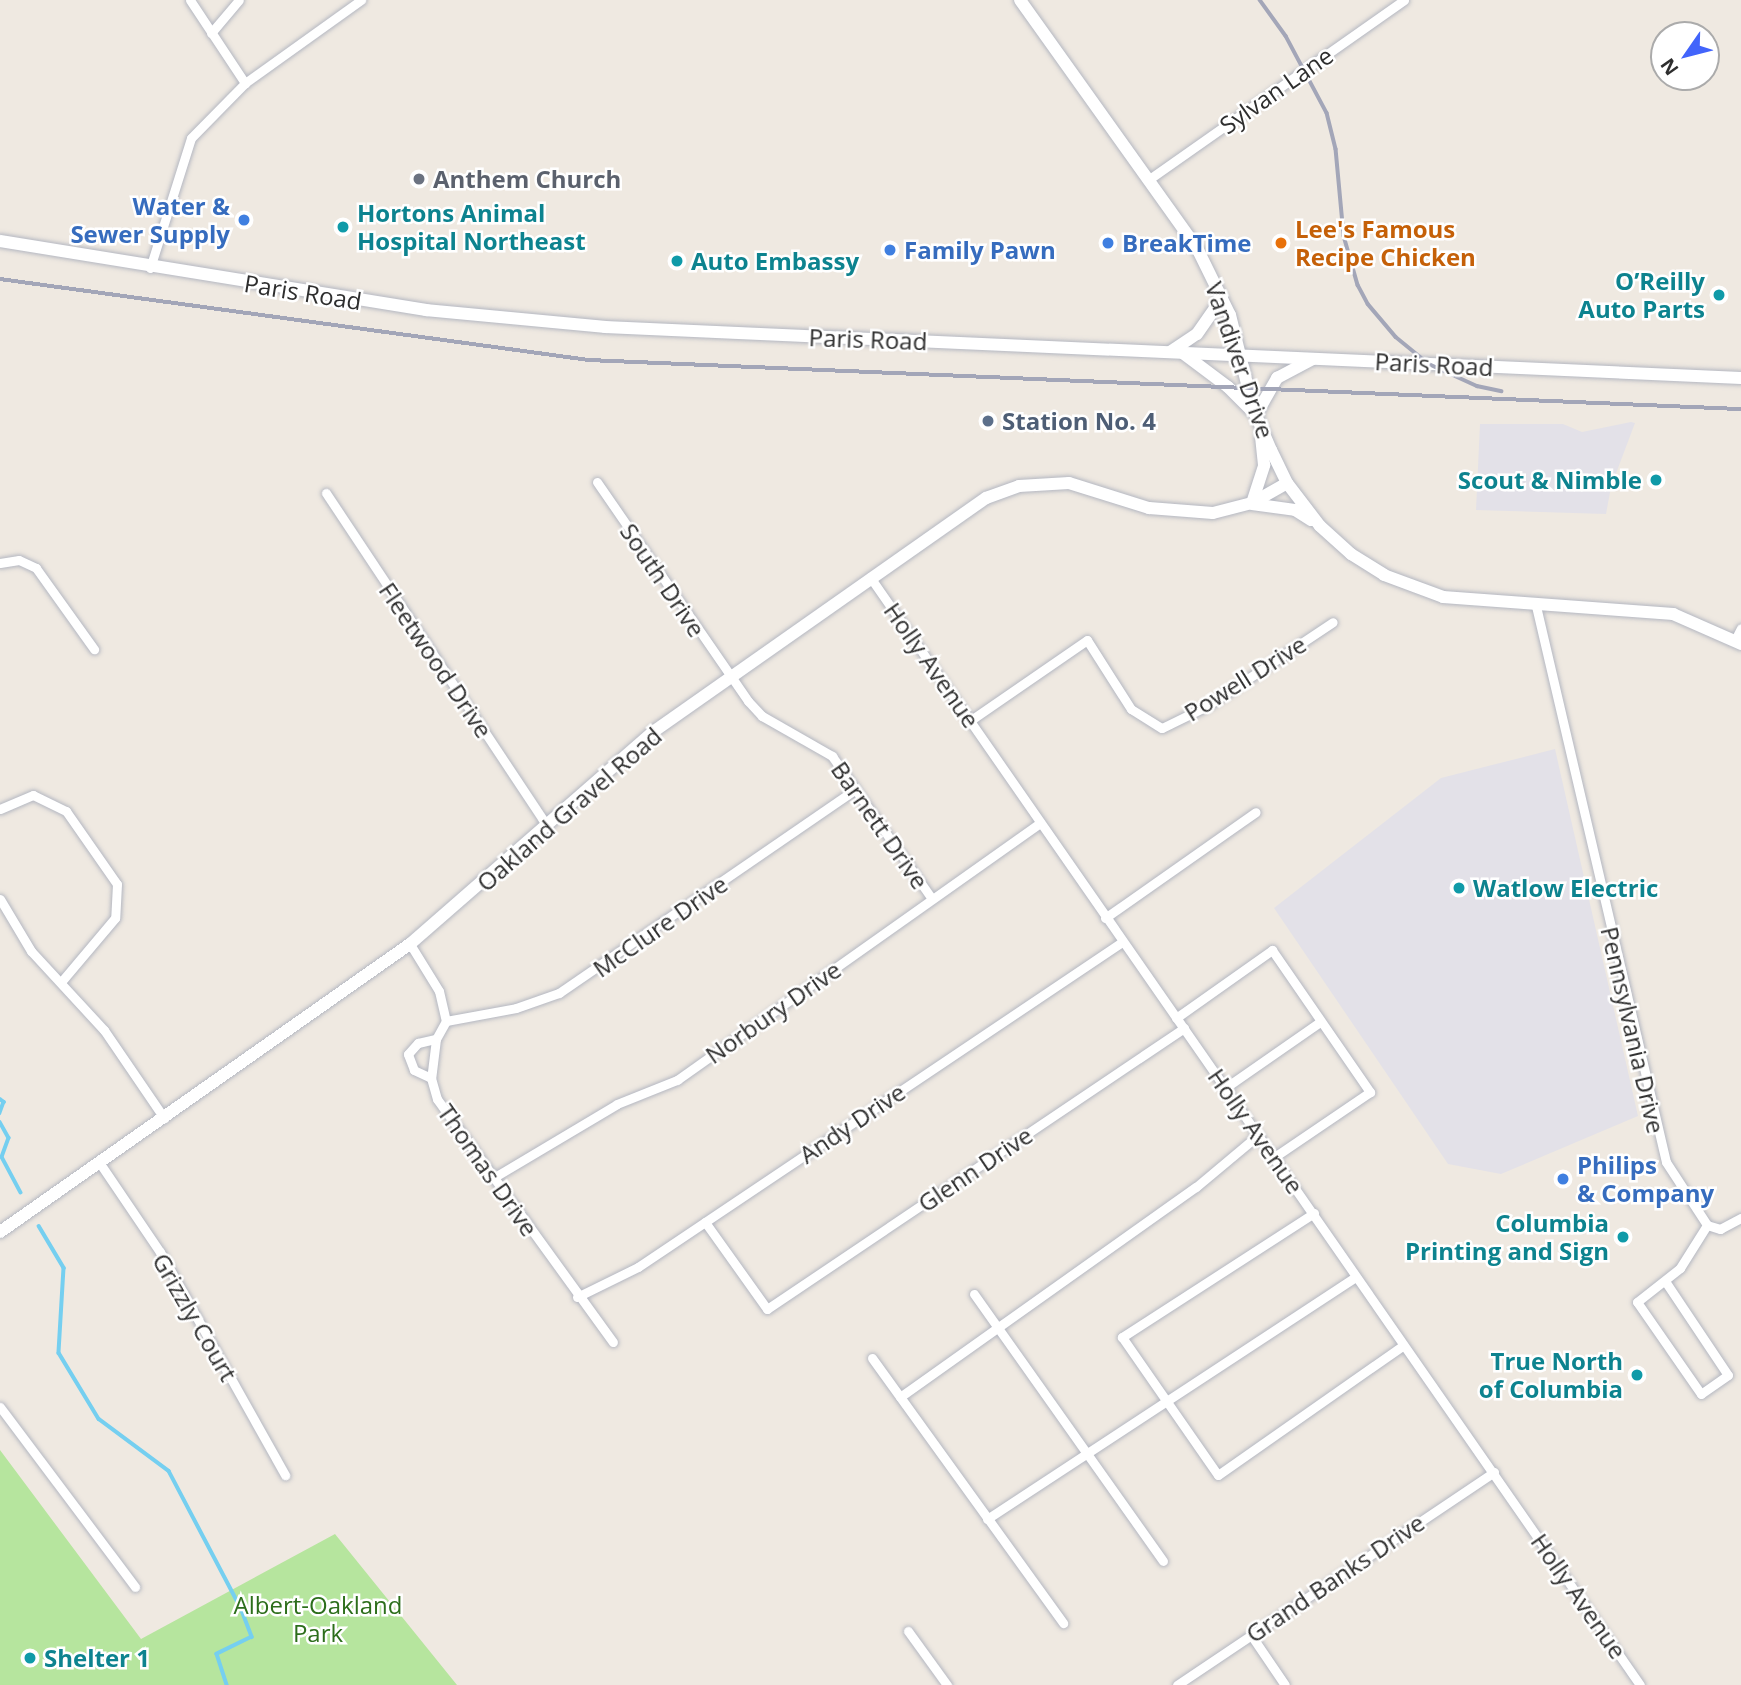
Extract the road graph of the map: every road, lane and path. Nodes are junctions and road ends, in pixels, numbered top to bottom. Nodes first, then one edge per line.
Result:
1 (190, 0) edge
2 (239, 0) edge
3 (361, 0) edge
4 (1020, 0) edge
5 (1404, 0) edge
6 (211, 33) junction
7 (244, 83) junction
8 (1148, 180) junction
9 (0, 241) edge
10 (150, 268) junction
11 (1222, 298) junction
12 (1176, 353) junction
13 (1241, 355) junction
14 (1313, 358) junction
15 (1741, 379) edge
16 (1258, 419) junction
17 (597, 482) dead end
18 (1287, 483) junction
19 (326, 493) dead end
20 (1252, 503) junction
21 (1320, 526) junction
22 (0, 563) edge
23 (870, 577) junction
24 (1536, 606) junction
25 (1333, 622) dead end
26 (1741, 628) edge
27 (1738, 642) edge
28 (94, 649) dead end
29 (729, 677) junction
30 (971, 720) junction
31 (856, 789) junction
32 (0, 810) edge
33 (1256, 812) dead end
34 (1040, 822) junction
35 (547, 826) junction
36 (0, 899) edge
37 (932, 899) junction
38 (1105, 918) junction
39 (1122, 942) junction
40 (410, 944) junction
41 (62, 981) junction
42 (1176, 1018) junction
43 (446, 1021) junction
44 (1320, 1022) junction
45 (1184, 1028) junction
46 (436, 1039) junction
47 (431, 1078) junction
48 (1225, 1088) junction
49 (164, 1118) junction
50 (1257, 1136) junction
51 (1273, 1158) junction
52 (99, 1162) junction
53 (493, 1178) junction
54 (1314, 1213) junction
55 (1741, 1218) edge
56 (705, 1222) junction
57 (1707, 1225) junction
58 (0, 1232) edge
59 (1356, 1277) junction
60 (1665, 1281) junction
61 (974, 1294) dead end
62 (577, 1297) junction
63 (998, 1324) junction
64 (613, 1342) dead end
65 (1402, 1346) junction
66 (872, 1358) dead end
67 (900, 1397) junction
68 (1167, 1404) junction
69 (0, 1407) edge
70 (1090, 1454) junction
71 (1494, 1472) junction
72 (285, 1475) dead end
73 (987, 1519) junction
74 (1163, 1561) dead end
75 (135, 1587) dead end
76 (1063, 1623) dead end
77 (908, 1632) dead end
78 (1251, 1635) junction
79 (945, 1682) edge
80 (934, 1685) edge
81 (1177, 1685) edge
82 (1285, 1685) edge
83 (1640, 1685) edge

1 - 6 street
2 - 6 street
3 - 7 street
4 - 8 main road, Vandiver Drive
5 - 8 street, Sylvan Lane
6 - 7 street
7 - 10 street
8 - 11 main road, Vandiver Drive
9 - 10 main road, Paris Road
10 - 12 main road, Paris Road
11 - 12 main road
11 - 13 main road, Vandiver Drive
12 - 13 main road, Paris Road
12 - 16 main road
13 - 14 main road, Paris Road
13 - 16 main road, Vandiver Drive
14 - 15 main road, Paris Road
14 - 16 main road
16 - 18 main road, Vandiver Drive
16 - 20 main road
17 - 29 street, South Drive
18 - 20 main road, Oakland Gravel Road
18 - 21 main road, Vandiver Drive
19 - 35 street, Fleetwood Drive
20 - 21 main road
20 - 23 main road, Oakland Gravel Road
21 - 24 main road, Vandiver Drive
22 - 28 street
23 - 29 main road, Oakland Gravel Road
23 - 30 street, Holly Avenue
24 - 27 main road, Vandiver Drive
24 - 57 street, Pennsylvania Drive
25 - 30 street, Powell Drive
26 - 27 street
29 - 31 street, Barnett Drive
29 - 35 main road, Oakland Gravel Road
30 - 34 street, Holly Avenue
31 - 37 street, Barnett Drive
31 - 43 street, McClure Drive
32 - 41 street
33 - 38 street
34 - 37 street, Norbury Drive
34 - 38 street, Holly Avenue
35 - 40 main road, Oakland Gravel Road
36 - 41 street
37 - 53 street, Norbury Drive
38 - 39 street, Holly Avenue
39 - 42 street, Holly Avenue
39 - 56 street, Andy Drive
40 - 43 street
40 - 49 main road, Oakland Gravel Road
41 - 49 street
42 - 44 street
42 - 45 street, Holly Avenue
43 - 46 street, Thomas Drive
44 - 48 street
44 - 51 street
45 - 48 street, Holly Avenue
45 - 56 street, Glenn Drive
46 - 47 street, Thomas Drive
46 - 47 street
47 - 53 street, Thomas Drive
48 - 50 street, Holly Avenue
49 - 52 main road, Oakland Gravel Road
50 - 51 street, Holly Avenue
50 - 63 street
51 - 54 street, Holly Avenue
52 - 58 main road, Oakland Gravel Road
52 - 72 street, Grizzly Court
53 - 62 street, Thomas Drive
54 - 59 street, Holly Avenue
54 - 68 street
55 - 57 street
56 - 62 street, Andy Drive
57 - 60 street
59 - 65 street, Holly Avenue
59 - 68 street
60 - 60 street
61 - 63 street
62 - 64 street, Thomas Drive
63 - 67 street
63 - 70 street
65 - 68 street
65 - 71 street, Holly Avenue
66 - 67 street
67 - 73 street
68 - 70 street
69 - 75 street
70 - 73 street
70 - 74 street
71 - 78 street, Grand Banks Drive
71 - 83 street, Holly Avenue
73 - 76 street
77 - 79 street
78 - 81 street, Grand Banks Drive
78 - 82 street
79 - 80 street

